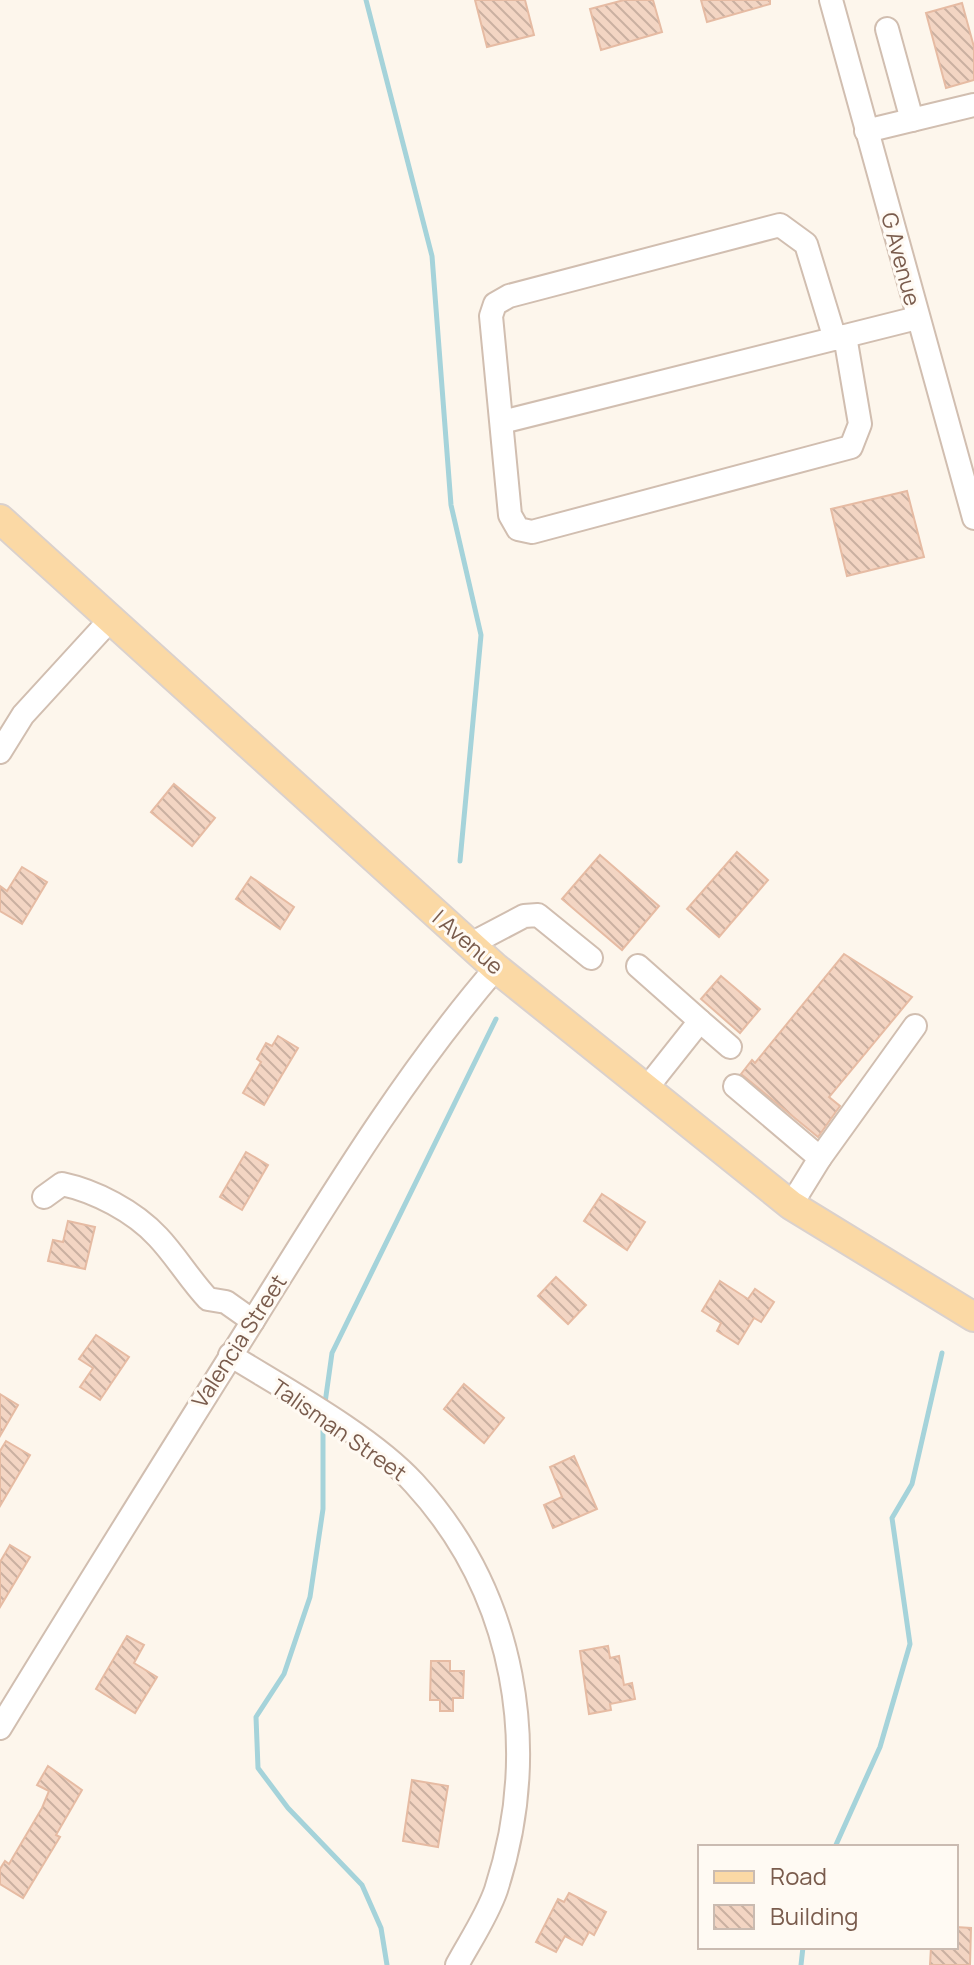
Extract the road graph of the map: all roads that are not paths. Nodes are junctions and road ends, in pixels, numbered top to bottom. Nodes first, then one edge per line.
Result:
1 (831, 0) edge
2 (887, 29) dead end
3 (974, 105) edge
4 (912, 120) junction
5 (866, 131) junction
6 (917, 318) junction
7 (840, 338) junction
8 (502, 422) junction
9 (974, 518) edge
10 (0, 519) edge
11 (110, 620) junction
12 (0, 752) edge
13 (469, 945) junction
14 (591, 958) dead end
15 (638, 966) dead end
16 (496, 968) junction
17 (700, 1021) junction
18 (915, 1026) dead end
19 (730, 1047) dead end
20 (735, 1086) dead end
21 (646, 1089) junction
22 (820, 1158) junction
23 (44, 1197) dead end
24 (791, 1205) junction
25 (974, 1317) edge
26 (253, 1321) junction
27 (230, 1355) junction
28 (0, 1728) edge
29 (457, 1965) edge

1 - 5 street, G Avenue
2 - 4 street
3 - 4 street
4 - 5 street
5 - 6 street, G Avenue
6 - 7 street
6 - 9 street, G Avenue
7 - 8 street
7 - 8 street
7 - 8 street
10 - 11 main road, I Avenue
11 - 12 street
11 - 13 main road, I Avenue
13 - 14 street
13 - 16 main road, I Avenue
15 - 17 street
16 - 21 main road, I Avenue
16 - 26 street, Valencia Street
17 - 19 street
17 - 21 street
18 - 22 street
20 - 22 street
21 - 24 main road, I Avenue
22 - 24 street
23 - 26 street
24 - 25 main road, I Avenue
26 - 27 street, Valencia Street
27 - 28 street, Valencia Street
27 - 29 street, Talisman Street

